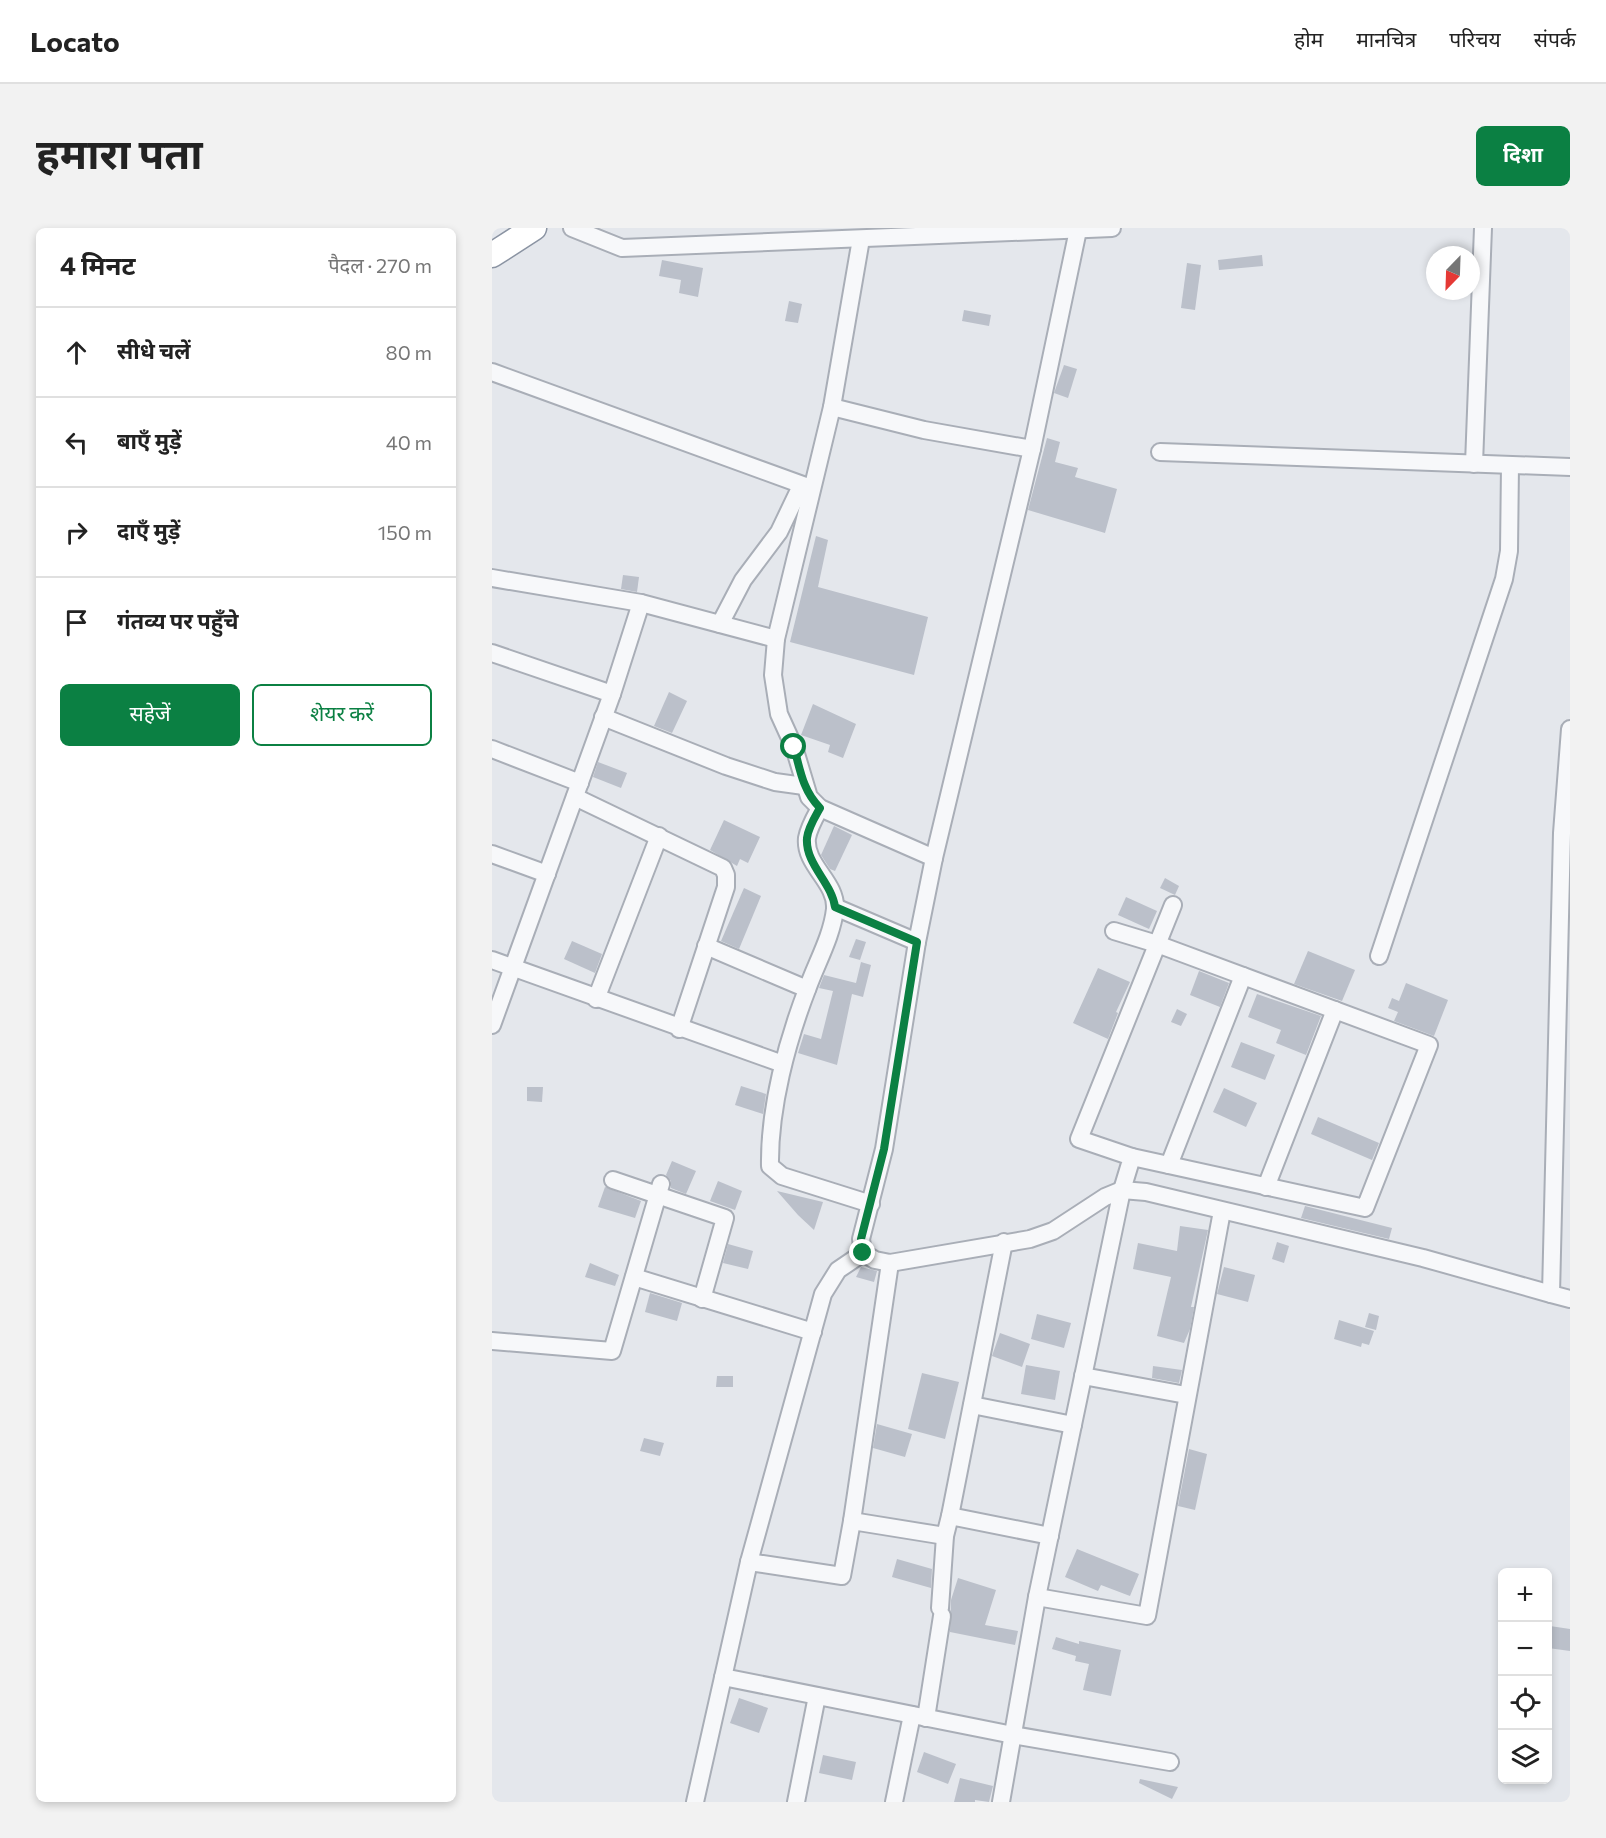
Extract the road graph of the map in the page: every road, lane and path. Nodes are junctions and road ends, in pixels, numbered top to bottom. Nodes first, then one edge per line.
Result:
1 (534, 228) edge
2 (572, 228) edge
3 (1112, 228) edge
4 (1483, 228) edge
5 (1078, 230) junction
6 (861, 239) junction
7 (492, 255) edge
8 (492, 372) edge
9 (832, 407) junction
10 (1032, 449) junction
11 (1160, 452) dead end
12 (1474, 464) junction
13 (1510, 465) junction
14 (1570, 467) edge
15 (806, 487) junction
16 (493, 580) edge
17 (641, 603) junction
18 (720, 624) junction
19 (776, 639) junction
20 (492, 652) edge
21 (612, 694) junction
22 (603, 717) junction
23 (1570, 729) edge
24 (492, 749) edge
25 (804, 786) junction
26 (577, 790) junction
27 (820, 808) junction
28 (1566, 833) edge
29 (659, 836) junction
30 (492, 854) edge
31 (934, 858) junction
32 (547, 874) junction
33 (1173, 905) dead end
34 (835, 907) junction
35 (1114, 931) dead end
36 (917, 942) junction
37 (1157, 944) junction
38 (706, 946) junction
39 (1379, 956) dead end
40 (492, 960) edge
41 (513, 968) junction
42 (1243, 976) junction
43 (807, 989) junction
44 (596, 999) junction
45 (1335, 1010) junction
46 (492, 1025) edge
47 (679, 1029) junction
48 (783, 1064) junction
49 (1132, 1157) junction
50 (1169, 1166) junction
51 (613, 1180) dead end
52 (1266, 1187) junction
53 (659, 1190) junction
54 (1122, 1190) junction
55 (871, 1204) junction
56 (1221, 1211) junction
57 (1004, 1242) junction
58 (863, 1253) junction
59 (890, 1263) junction
60 (634, 1277) junction
61 (1551, 1294) junction
62 (702, 1299) junction
63 (1570, 1299) edge
64 (813, 1332) junction
65 (492, 1341) edge
66 (1083, 1376) junction
67 (1186, 1395) junction
68 (972, 1405) junction
69 (1073, 1425) junction
70 (950, 1516) junction
71 (852, 1521) junction
72 (945, 1536) junction
73 (1050, 1536) junction
74 (749, 1562) junction
75 (1037, 1597) junction
76 (723, 1677) junction
77 (817, 1696) junction
78 (919, 1717) junction
79 (1013, 1735) junction
80 (1170, 1761) dead end
81 (694, 1802) edge
82 (796, 1802) edge
83 (894, 1802) edge
84 (1000, 1802) edge

1 - 7 highway
2 - 6 street
3 - 5 street
4 - 12 street
5 - 6 street
5 - 10 street
6 - 9 street
8 - 15 street
9 - 10 street
9 - 15 street
10 - 31 street
11 - 12 street
12 - 13 street
13 - 14 street
13 - 39 street
15 - 18 street
15 - 19 street
16 - 17 street
17 - 18 street
17 - 21 street
18 - 19 street
19 - 25 street
20 - 21 street
21 - 22 street
22 - 25 street
22 - 26 street
23 - 28 street
24 - 26 street
25 - 27 street
26 - 29 street
26 - 32 street
27 - 31 street
27 - 34 street
28 - 61 street
29 - 38 street
29 - 44 street
30 - 32 street
31 - 36 street
32 - 41 street
33 - 37 street
34 - 36 street
34 - 43 street
35 - 37 street
36 - 55 street
37 - 42 street
37 - 49 street
38 - 43 street
38 - 47 street
40 - 41 street
41 - 44 street
41 - 46 street
42 - 45 street
42 - 50 street
43 - 48 street
44 - 47 street
45 - 52 street
45 - 52 street
47 - 48 street
48 - 55 street
49 - 50 street
49 - 54 street
50 - 52 street
51 - 53 street
53 - 60 street
53 - 62 street
54 - 56 street
54 - 57 street
54 - 66 street
55 - 58 street
56 - 61 street
56 - 67 street
57 - 59 street
57 - 68 street
58 - 59 street
58 - 64 street
59 - 71 street
60 - 62 street
60 - 65 street
61 - 63 street
62 - 64 street
64 - 74 street
66 - 67 street
66 - 69 street
67 - 75 street
68 - 69 street
68 - 70 street
69 - 73 street
70 - 72 street
70 - 73 street
71 - 72 street
71 - 74 street
72 - 78 street
73 - 75 street
74 - 76 street
75 - 79 street
76 - 77 street
76 - 81 street
77 - 78 street
77 - 82 street
78 - 79 street
78 - 83 street
79 - 80 street
79 - 84 street

